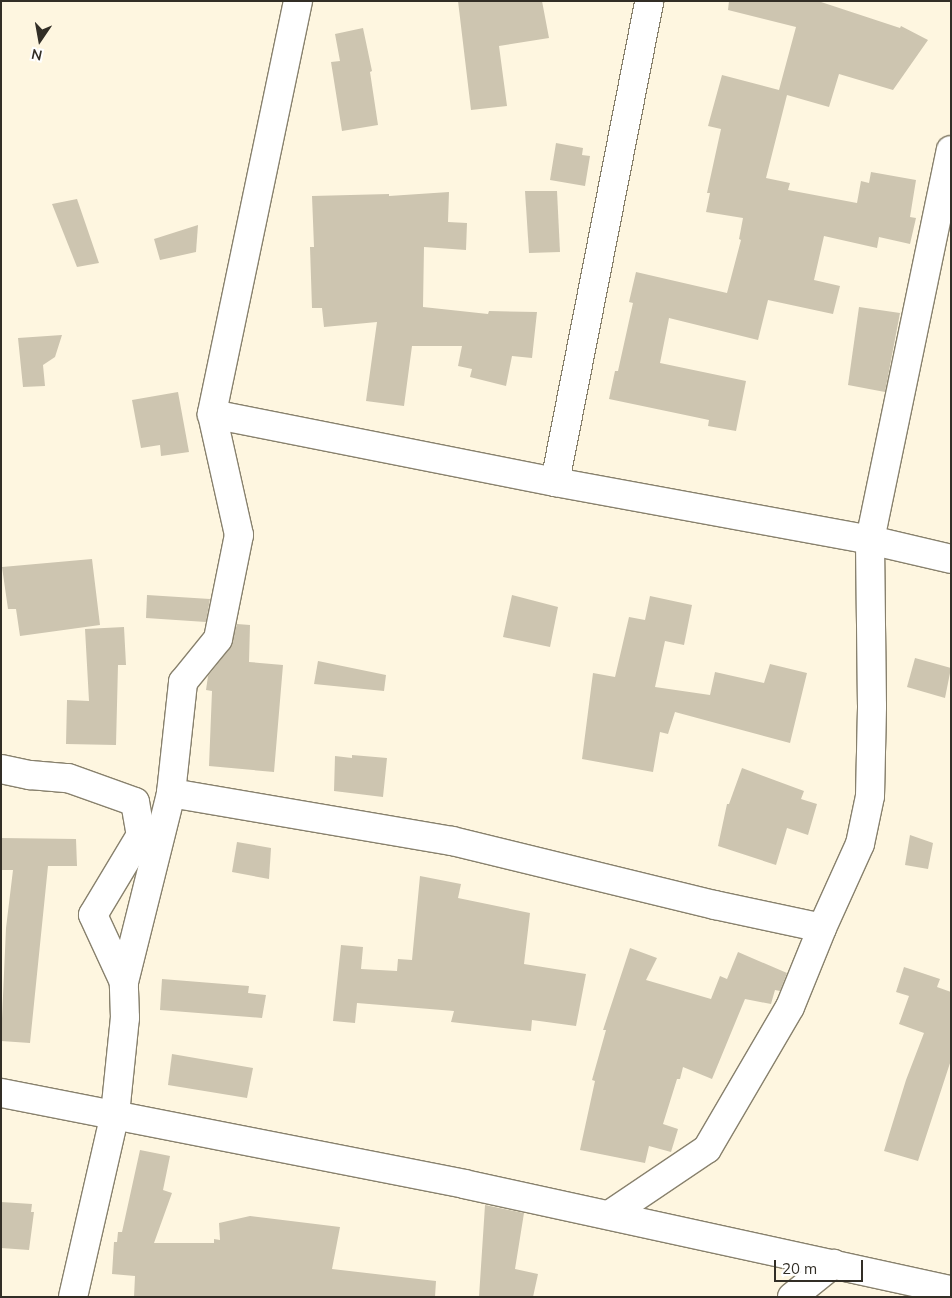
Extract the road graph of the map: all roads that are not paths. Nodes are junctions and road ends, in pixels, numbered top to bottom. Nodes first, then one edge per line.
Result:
1 (298, 1) edge
2 (649, 1) edge
3 (951, 150) edge
4 (212, 414) junction
5 (555, 482) junction
6 (870, 540) junction
7 (951, 559) edge
8 (1, 769) edge
9 (172, 792) junction
10 (822, 928) junction
11 (124, 982) junction
12 (1, 1093) edge
13 (116, 1114) junction
14 (609, 1215) junction
15 (833, 1264) junction
16 (951, 1290) edge
17 (73, 1297) edge
18 (792, 1297) edge

1 - 4 street
2 - 5 street
3 - 6 street
4 - 5 street
4 - 9 street
5 - 6 street
6 - 7 street
6 - 10 street
8 - 11 street
9 - 10 street
9 - 11 street
10 - 14 street
11 - 13 street
12 - 13 street
13 - 14 street
13 - 17 street
14 - 15 street
15 - 16 street
15 - 18 street

